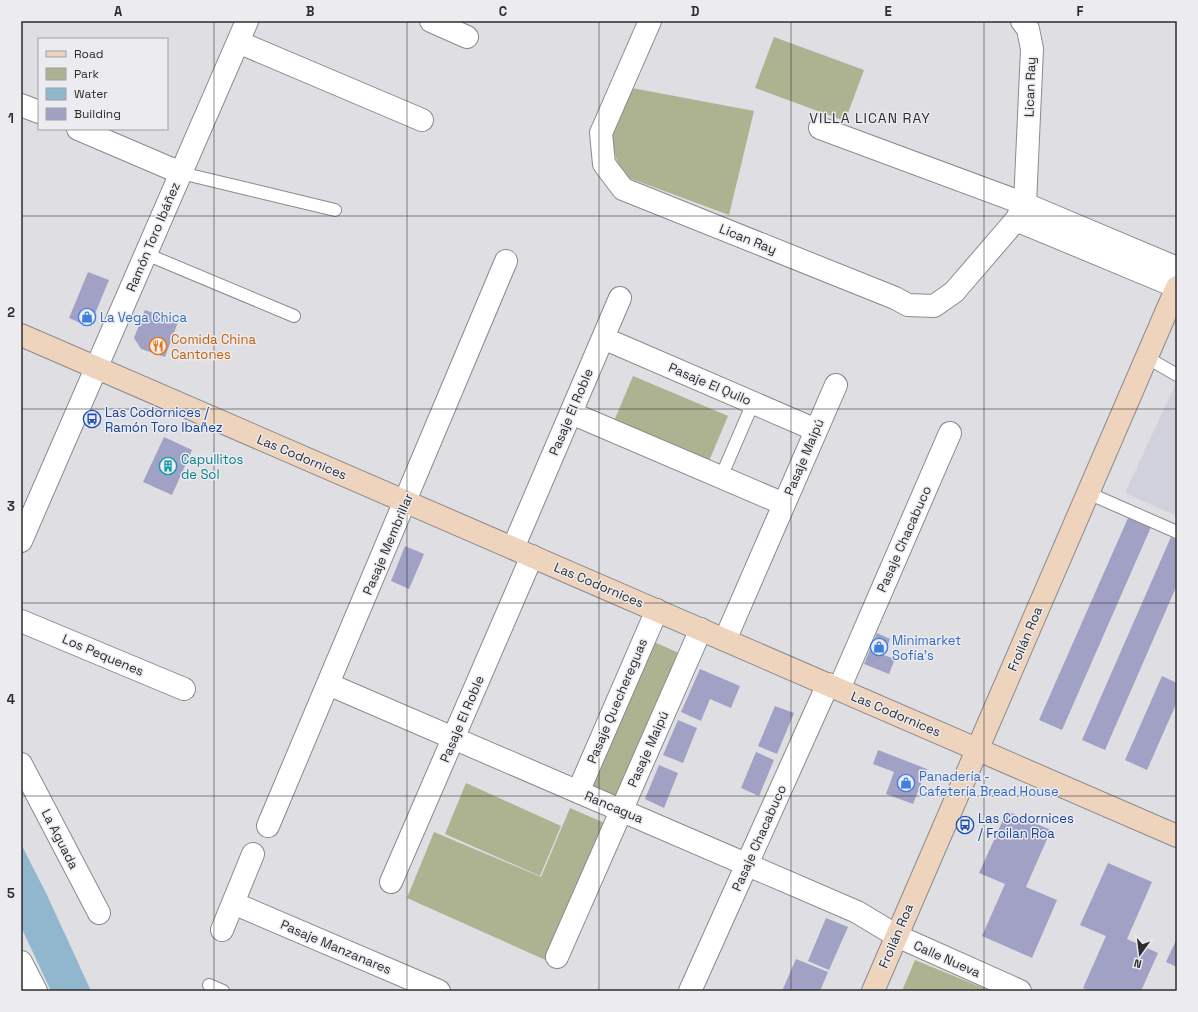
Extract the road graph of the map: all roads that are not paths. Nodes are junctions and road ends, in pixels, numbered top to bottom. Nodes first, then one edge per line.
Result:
1 (247, 21) edge
2 (431, 21) edge
3 (650, 21) edge
4 (1022, 21) edge
5 (467, 37) dead end
6 (238, 42) junction
7 (21, 105) edge
8 (38, 112) edge
9 (422, 120) dead end
10 (820, 128) dead end
11 (80, 130) edge
12 (181, 173) junction
13 (335, 210) dead end
14 (1021, 212) junction
15 (146, 254) junction
16 (506, 261) dead end
17 (1177, 268) edge
18 (1177, 287) edge
19 (620, 298) dead end
20 (294, 316) dead end
21 (21, 335) edge
22 (603, 338) junction
23 (1146, 358) junction
24 (96, 368) junction
25 (1177, 375) edge
26 (836, 385) dead end
27 (753, 403) junction
28 (571, 413) junction
29 (816, 430) junction
30 (950, 433) dead end
31 (722, 477) junction
32 (1088, 493) junction
33 (406, 502) junction
34 (784, 504) junction
35 (1177, 532) edge
36 (21, 542) edge
37 (522, 552) junction
38 (657, 610) junction
39 (21, 621) edge
40 (701, 630) junction
41 (725, 640) junction
42 (328, 684) junction
43 (833, 687) junction
44 (184, 689) dead end
45 (453, 738) junction
46 (977, 749) junction
47 (21, 764) edge
48 (578, 792) junction
49 (621, 810) junction
50 (268, 826) dead end
51 (1177, 836) edge
52 (254, 854) dead end
53 (747, 864) junction
54 (391, 882) dead end
55 (233, 903) junction
56 (98, 913) dead end
57 (222, 930) dead end
58 (896, 936) junction
59 (557, 957) dead end
60 (21, 962) edge
61 (209, 985) dead end
62 (36, 991) edge
63 (223, 991) edge
64 (438, 991) edge
65 (690, 991) edge
66 (873, 991) edge
67 (1020, 991) edge

1 - 6 street, Ramón Toro Ibáñez
2 - 5 street
3 - 14 street, Lican Ray
4 - 14 street, Lican Ray
6 - 9 street
6 - 12 street, Ramón Toro Ibáñez
7 - 8 street
10 - 14 street
11 - 12 street
12 - 13 lane
12 - 15 street, Ramón Toro Ibáñez
14 - 17 street
14 - 18 street
15 - 20 lane
15 - 24 street, Ramón Toro Ibáñez
16 - 33 street, Pasaje Membrillar
18 - 23 street, Froilán Roa
19 - 22 street, Pasaje El Roble
21 - 24 street, Las Codornices
22 - 27 street, Pasaje El Quilo
22 - 28 street, Pasaje El Roble
23 - 25 lane
23 - 32 street, Froilán Roa
24 - 33 street, Las Codornices
24 - 36 street, Ramón Toro Ibáñez
26 - 29 street, Pasaje Maipú
27 - 29 street, Pasaje El Quilo
27 - 31 lane
28 - 31 street
28 - 37 street, Pasaje El Roble
29 - 34 street, Pasaje Maipú
30 - 43 street, Pasaje Chacabuco
31 - 34 street
32 - 35 lane
32 - 46 street, Froilán Roa
33 - 37 street, Las Codornices
33 - 42 street, Pasaje Membrillar
34 - 41 street, Pasaje Maipú
37 - 38 street, Las Codornices
37 - 45 street, Pasaje El Roble
38 - 40 street, Las Codornices
38 - 48 street, Pasaje Quechereguas
39 - 44 street, Los Pequenes
40 - 41 street, Las Codornices
40 - 49 street, Pasaje Maipú
41 - 43 street, Las Codornices
42 - 45 street, Rancagua
42 - 50 street, Pasaje Membrillar
43 - 46 street, Las Codornices
43 - 53 street, Pasaje Chacabuco
45 - 48 street, Rancagua
45 - 54 street, Pasaje El Roble
46 - 51 street, Las Codornices
46 - 58 street, Froilán Roa
47 - 56 street, La Aguada
48 - 49 street, Rancagua
49 - 53 street, Rancagua
49 - 59 street, Pasaje Maipú
52 - 55 street
53 - 58 street, Rancagua
53 - 65 street, Pasaje Chacabuco
55 - 57 street
55 - 64 street, Pasaje Manzanares
58 - 66 street, Froilán Roa
58 - 67 street, Calle Nueva
60 - 62 street
61 - 63 lane

